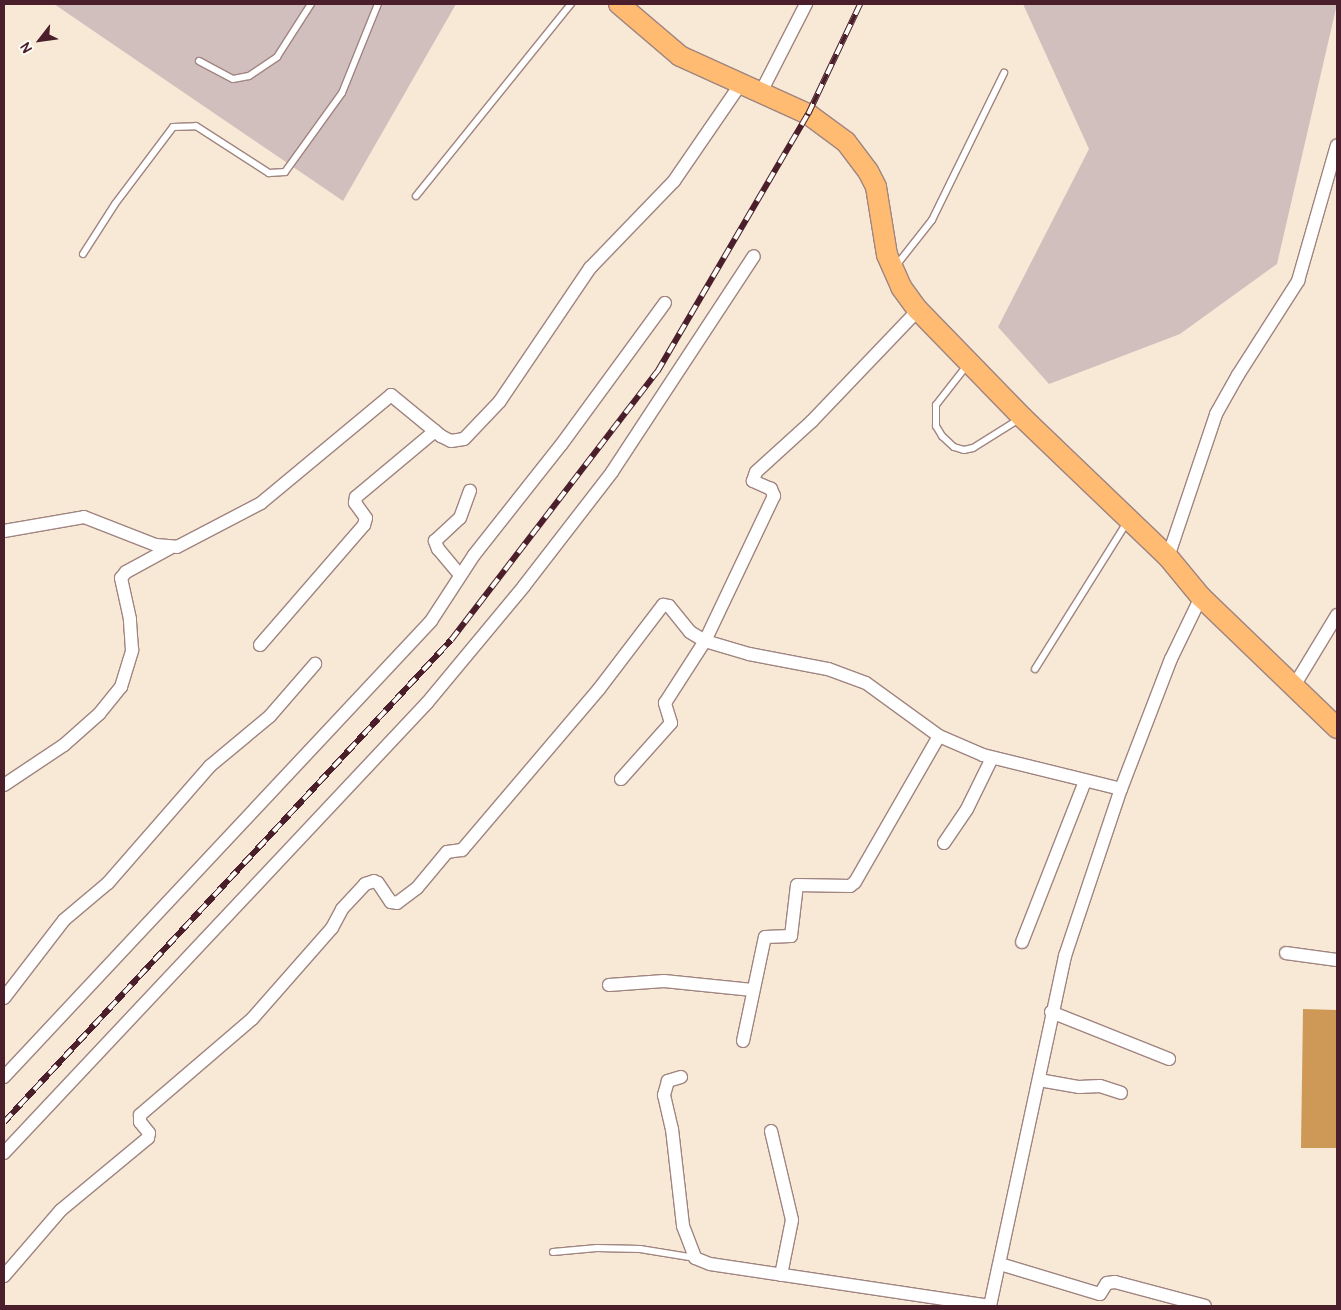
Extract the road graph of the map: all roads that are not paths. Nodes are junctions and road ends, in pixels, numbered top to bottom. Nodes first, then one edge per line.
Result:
1 (310, 4) edge
2 (378, 4) edge
3 (571, 4) edge
4 (619, 4) edge
5 (806, 4) edge
6 (199, 61) dead end
7 (1004, 73) dead end
8 (740, 85) junction
9 (760, 94) junction
10 (1337, 145) edge
11 (416, 196) dead end
12 (83, 254) dead end
13 (754, 256) dead end
14 (893, 270) junction
15 (665, 303) dead end
16 (918, 310) junction
17 (969, 363) junction
18 (1022, 417) junction
19 (435, 431) junction
20 (470, 491) dead end
21 (1129, 520) junction
22 (4, 531) edge
23 (170, 548) junction
24 (1168, 557) junction
25 (460, 575) junction
26 (1201, 596) junction
27 (1337, 615) edge
28 (705, 641) junction
29 (260, 646) dead end
30 (315, 664) dead end
31 (1035, 669) dead end
32 (1294, 686) junction
33 (1337, 728) edge
34 (939, 736) junction
35 (992, 758) junction
36 (621, 779) dead end
37 (1085, 781) junction
38 (4, 785) edge
39 (1120, 789) junction
40 (944, 843) dead end
41 (1022, 942) dead end
42 (1286, 953) dead end
43 (1337, 960) edge
44 (609, 985) dead end
45 (753, 990) junction
46 (4, 998) edge
47 (1051, 1012) junction
48 (742, 1041) dead end
49 (1169, 1059) dead end
50 (4, 1077) edge
51 (681, 1077) dead end
52 (1039, 1080) junction
53 (1121, 1093) dead end
54 (772, 1131) dead end
55 (4, 1153) edge
56 (553, 1252) dead end
57 (695, 1258) junction
58 (1000, 1264) junction
59 (781, 1275) junction
60 (4, 1276) edge
61 (990, 1306) edge
62 (1205, 1306) edge

1 - 6 lane
2 - 12 lane
3 - 11 lane
4 - 8 main road
5 - 9 street
7 - 14 lane
8 - 9 main road
8 - 19 street
9 - 14 main road
10 - 24 street
13 - 55 street
14 - 16 main road
15 - 25 street
16 - 17 main road
16 - 28 street
17 - 18 main road
17 - 18 lane
18 - 21 main road
19 - 23 street
19 - 29 street
20 - 25 street
21 - 24 main road
21 - 31 lane
22 - 23 street
23 - 38 street
24 - 26 main road
25 - 50 street
26 - 32 main road
26 - 39 street
27 - 32 street
28 - 34 street
28 - 36 street
28 - 60 street
30 - 46 street
32 - 33 main road
34 - 35 street
34 - 45 street
35 - 37 street
35 - 40 street
37 - 39 street
37 - 41 street
39 - 47 street
42 - 43 street
44 - 45 street
45 - 48 street
47 - 49 street
47 - 52 street
51 - 57 street
52 - 53 street
52 - 58 street
54 - 59 street
56 - 57 lane
57 - 59 street
58 - 61 street
58 - 62 street
59 - 61 street

